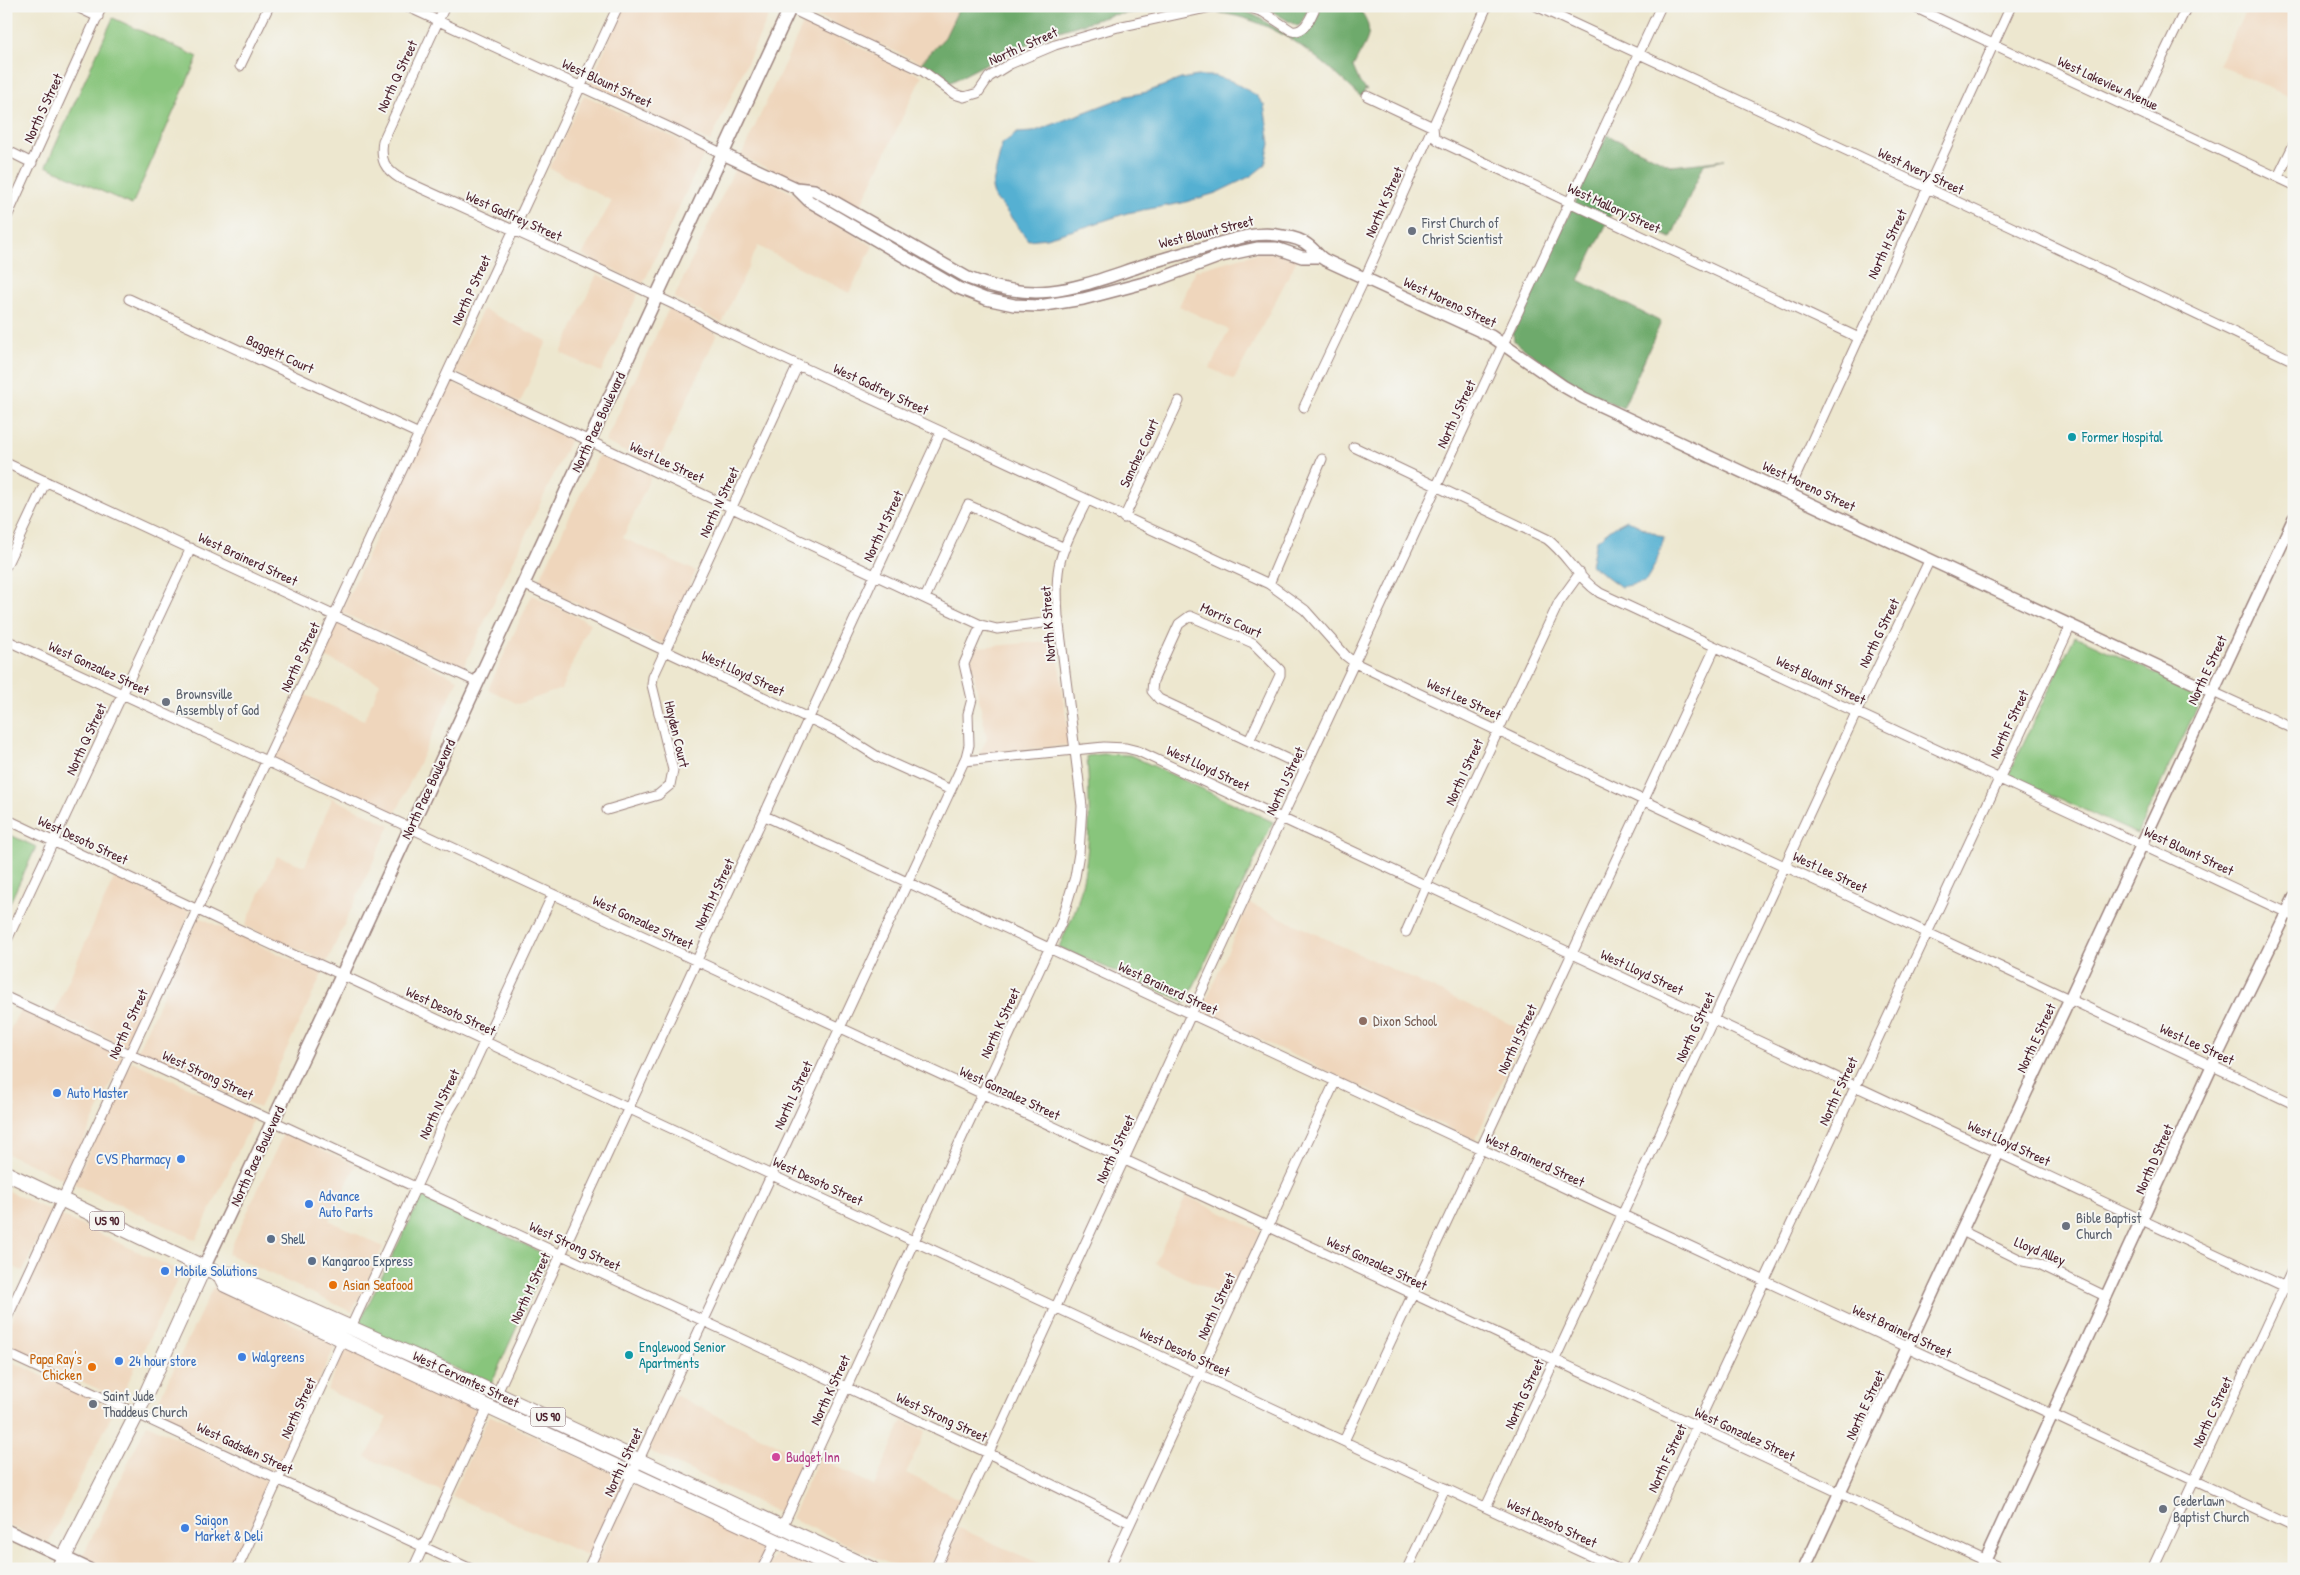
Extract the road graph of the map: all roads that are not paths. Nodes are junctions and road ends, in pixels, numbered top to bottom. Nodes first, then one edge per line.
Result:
1 (75, 6) edge
2 (102, 6) edge
3 (269, 6) edge
4 (406, 6) edge
5 (445, 6) edge
6 (618, 6) edge
7 (1215, 6) edge
8 (1245, 6) edge
9 (1316, 6) edge
10 (1486, 6) edge
11 (1536, 6) edge
12 (1661, 6) edge
13 (1912, 6) edge
14 (2011, 6) edge
15 (2187, 6) edge
16 (2287, 6) edge
17 (789, 7) edge
18 (2294, 9) edge
19 (98, 17) junction
20 (438, 21) junction
21 (1994, 45) junction
22 (1639, 54) junction
23 (240, 66) dead end
24 (582, 88) junction
25 (1367, 96) dead end
26 (2136, 112) junction
27 (1433, 127) junction
28 (2294, 144) edge
29 (6, 150) edge
30 (723, 154) junction
31 (382, 159) joint
32 (32, 163) junction
33 (2278, 177) junction
34 (2294, 185) edge
35 (796, 188) junction
36 (1927, 189) junction
37 (1570, 202) junction
38 (6, 219) edge
39 (514, 231) junction
40 (926, 255) junction
41 (1320, 257) junction
42 (919, 266) junction
43 (1365, 278) junction
44 (1071, 289) junction
45 (656, 296) junction
46 (129, 299) dead end
47 (1072, 302) junction
48 (1859, 338) junction
49 (1503, 344) junction
50 (2294, 361) edge
51 (798, 365) junction
52 (447, 374) junction
53 (1179, 401) dead end
54 (1304, 408) dead end
55 (941, 432) junction
56 (419, 434) junction
57 (589, 441) junction
58 (1354, 448) dead end
59 (1322, 459) dead end
60 (6, 463) edge
61 (46, 481) junction
62 (1437, 486) junction
63 (1788, 493) junction
64 (1087, 500) junction
65 (731, 508) junction
66 (1124, 518) junction
67 (2294, 518) edge
68 (2290, 539) edge
69 (191, 548) junction
70 (1065, 548) junction
71 (1930, 559) junction
72 (6, 566) edge
73 (1580, 573) junction
74 (876, 575) junction
75 (523, 584) junction
76 (1269, 584) junction
77 (925, 598) junction
78 (334, 615) junction
79 (1059, 621) junction
80 (981, 625) junction
81 (2071, 625) junction
82 (6, 640) edge
83 (1714, 648) junction
84 (665, 651) junction
85 (1355, 663) junction
86 (477, 682) junction
87 (2213, 692) junction
88 (122, 694) junction
89 (1856, 713) junction
90 (809, 720) junction
91 (2294, 729) edge
92 (1498, 730) junction
93 (1249, 741) junction
94 (1076, 750) junction
95 (266, 761) junction
96 (964, 761) junction
97 (1306, 768) junction
98 (1998, 779) junction
99 (951, 790) junction
100 (1643, 800) junction
101 (607, 810) dead end
102 (765, 816) junction
103 (1283, 818) junction
104 (6, 819) edge
105 (410, 827) junction
106 (54, 841) junction
107 (2142, 845) junction
108 (1784, 866) junction
109 (908, 884) junction
110 (1426, 887) junction
111 (554, 894) junction
112 (2294, 898) edge
113 (197, 909) junction
114 (2290, 914) edge
115 (1406, 932) dead end
116 (1927, 933) junction
117 (6, 942) edge
118 (1050, 949) junction
119 (1571, 954) junction
120 (697, 962) junction
121 (342, 975) junction
122 (6, 997) edge
123 (2070, 1000) junction
124 (1192, 1015) junction
125 (1713, 1021) junction
126 (840, 1029) junction
127 (484, 1042) junction
128 (130, 1054) junction
129 (2212, 1066) junction
130 (1335, 1082) junction
131 (1855, 1087) junction
132 (982, 1095) junction
133 (2294, 1104) edge
134 (629, 1109) junction
135 (274, 1121) junction
136 (1480, 1150) junction
137 (1998, 1154) junction
138 (1124, 1161) junction
139 (771, 1174) junction
140 (7, 1175) edge
141 (416, 1187) junction
142 (62, 1200) junction
143 (1622, 1216) junction
144 (2142, 1221) junction
145 (1267, 1228) junction
146 (1962, 1231) junction
147 (914, 1241) junction
148 (561, 1254) junction
149 (2294, 1266) edge
150 (204, 1267) junction
151 (220, 1275) junction
152 (1764, 1282) junction
153 (2285, 1287) junction
154 (2294, 1291) edge
155 (1412, 1295) junction
156 (2107, 1297) junction
157 (1056, 1307) junction
158 (6, 1320) edge
159 (704, 1321) junction
160 (351, 1327) junction
161 (343, 1339) junction
162 (1908, 1349) junction
163 (6, 1353) edge
164 (1554, 1361) junction
165 (1200, 1373) junction
166 (846, 1387) junction
167 (497, 1393) junction
168 (488, 1407) junction
169 (137, 1414) junction
170 (2052, 1416) junction
171 (1697, 1427) junction
172 (1344, 1441) junction
173 (988, 1453) junction
174 (639, 1460) junction
175 (633, 1474) junction
176 (279, 1480) junction
177 (2194, 1481) junction
178 (1446, 1488) junction
179 (1840, 1494) junction
180 (1486, 1507) junction
181 (1130, 1523) junction
182 (782, 1527) junction
183 (2294, 1527) edge
184 (6, 1530) edge
185 (776, 1541) junction
186 (423, 1546) junction
187 (61, 1563) edge
188 (1982, 1564) edge
189 (89, 1569) edge
190 (237, 1569) edge
191 (413, 1569) edge
192 (471, 1569) edge
193 (588, 1569) edge
194 (762, 1569) edge
195 (837, 1569) edge
196 (872, 1569) edge
197 (935, 1569) edge
198 (1109, 1569) edge
199 (1407, 1569) edge
200 (1618, 1569) edge
201 (1630, 1569) edge
202 (1804, 1569) edge
203 (2003, 1569) edge
204 (2154, 1569) edge

1 - 19 street
2 - 19 street, North S Street
3 - 23 street
4 - 20 street, West Blount Street
5 - 20 street, North Q Street
6 - 24 street, North P Street
7 - 17 street, North L Street
8 - 9 street
10 - 27 street, North K Street
11 - 22 street, West Avery Street
12 - 22 street, North J Street
13 - 21 street, West Lakeview Avenue
14 - 21 street, North H Street
15 - 26 street
16 - 18 street
17 - 30 main road, North Pace Boulevard
19 - 32 street, North S Street
20 - 24 street, West Blount Street
20 - 31 street, North Q Street
21 - 26 street, West Lakeview Avenue
21 - 36 street, North H Street
22 - 36 street, West Avery Street
22 - 37 street, North J Street
24 - 30 street, West Blount Street
24 - 39 street, North P Street
25 - 27 street, West Mallory Street
26 - 33 street, West Lakeview Avenue
27 - 37 street, West Mallory Street
27 - 43 street, North K Street
28 - 33 street
29 - 32 street
30 - 35 street, West Blount Street
30 - 45 main road, North Pace Boulevard
31 - 39 street, West Godfrey Street
32 - 38 street, North S Street
33 - 34 street, West Lakeview Avenue
35 - 40 street, West Blount Street
35 - 42 street, West Blount Street
36 - 48 street, North H Street
36 - 50 street, West Avery Street
37 - 48 street, West Mallory Street
37 - 49 street, North J Street
39 - 45 street, West Godfrey Street
39 - 52 street, North P Street
40 - 42 street
40 - 44 street, West Blount Street
41 - 43 street, West Moreno Street
41 - 44 street, West Blount Street
41 - 47 street, West Blount Street
42 - 47 street, West Blount Street
43 - 49 street, West Moreno Street
43 - 54 street, North K Street
44 - 47 street
45 - 51 street, West Godfrey Street
45 - 57 main road, North Pace Boulevard
46 - 56 street, Baggett Court
48 - 63 street, North H Street
49 - 62 street, North J Street
49 - 63 street, West Moreno Street
51 - 55 street, West Godfrey Street
51 - 65 street, North N Street
52 - 56 street, North P Street
52 - 57 street, West Lee Street
53 - 66 street, Sanchez Court
55 - 64 street, West Godfrey Street
55 - 74 street, North M Street
56 - 78 street, North P Street
57 - 65 street, West Lee Street
57 - 75 main road, North Pace Boulevard
58 - 62 street, West Blount Street
59 - 76 street
60 - 61 street, West Brainerd Street
61 - 69 street, West Brainerd Street
61 - 72 street
62 - 73 street, West Blount Street
62 - 85 street, North J Street
63 - 71 street, West Moreno Street
64 - 66 street, West Godfrey Street
64 - 70 street, North K Street
65 - 74 street, West Lee Street
65 - 84 street, North N Street
66 - 76 street, West Godfrey Street
67 - 68 street, North E Street
68 - 87 street, North E Street
69 - 78 street, West Brainerd Street
69 - 88 street, North Q Street
70 - 77 street
70 - 79 street, North K Street
71 - 81 street, West Moreno Street
71 - 89 street, North G Street
73 - 83 street, West Blount Street
73 - 92 street, North I Street
74 - 77 street
74 - 90 street, North M Street
75 - 84 street, West Lloyd Street
75 - 86 main road, North Pace Boulevard
76 - 85 street, West Godfrey Street
77 - 80 street
78 - 86 street, West Brainerd Street
78 - 95 street, North P Street
79 - 80 street
79 - 94 street, North K Street
80 - 96 street, North L Street
81 - 87 street, West Moreno Street
81 - 98 street, North F Street
82 - 88 street, West Gonzalez Street
83 - 89 street, West Blount Street
83 - 100 street, North H Street
84 - 90 street, West Lloyd Street
84 - 101 street, Hayden Court
85 - 92 street, West Lee Street
85 - 97 street, North J Street
86 - 105 main road, North Pace Boulevard
87 - 91 street, West Moreno Street
87 - 107 street, North E Street
88 - 95 street, West Gonzalez Street
88 - 106 street, North Q Street
89 - 98 street, West Blount Street
89 - 108 street, North G Street
90 - 99 street, West Lloyd Street
90 - 102 street, North M Street
92 - 100 street, West Lee Street
92 - 110 street, North I Street
93 - 93 street, Morris Court
93 - 97 street, Morris Court
94 - 96 street, West Lloyd Street
94 - 103 street, West Lloyd Street
94 - 118 street, North K Street
95 - 105 street, West Gonzalez Street
95 - 113 street, North P Street
96 - 99 street, North L Street
97 - 103 street, North J Street
98 - 107 street, West Blount Street
98 - 116 street, North F Street
99 - 109 street, North L Street
100 - 108 street, West Lee Street
100 - 119 street, North H Street
102 - 109 street, West Brainerd Street
102 - 120 street, North M Street
103 - 110 street, West Lloyd Street
103 - 124 street, North J Street
104 - 106 street, West Desoto Street
105 - 111 street, West Gonzalez Street
105 - 121 main road, North Pace Boulevard
106 - 113 street, West Desoto Street
106 - 117 street, North Q Street
107 - 114 street, West Blount Street
107 - 123 street, North E Street
108 - 116 street, West Lee Street
108 - 125 street, North G Street
109 - 118 street, West Brainerd Street
109 - 126 street, North L Street
110 - 115 street, North I Street
110 - 119 street, West Lloyd Street
111 - 120 street, West Gonzalez Street
111 - 127 street, North N Street
112 - 114 street, North D Street
113 - 121 street, West Desoto Street
113 - 128 street, North P Street
114 - 129 street, North D Street
116 - 123 street, West Lee Street
116 - 131 street, North F Street
118 - 124 street, West Brainerd Street
118 - 132 street, North K Street
119 - 125 street, West Lloyd Street
119 - 136 street, North H Street
120 - 126 street, West Gonzalez Street
120 - 134 street, North M Street
121 - 127 street, West Desoto Street
121 - 135 main road, North Pace Boulevard
122 - 128 street, West Strong Street
123 - 129 street, West Lee Street
123 - 137 street, North E Street
124 - 130 street, West Brainerd Street
124 - 138 street, North J Street
125 - 131 street, West Lloyd Street
125 - 143 street, North G Street
126 - 132 street, West Gonzalez Street
126 - 139 street, North L Street
127 - 134 street, West Desoto Street
127 - 141 street, North N Street
128 - 135 street, West Strong Street
128 - 142 street, North P Street
129 - 133 street, West Lee Street
129 - 144 street, North D Street
130 - 136 street, West Brainerd Street
130 - 145 street, North I Street
131 - 137 street, West Lloyd Street
131 - 152 street, North F Street
132 - 138 street, West Gonzalez Street
132 - 147 street, North K Street
134 - 139 street, West Desoto Street
134 - 148 street, North M Street
135 - 141 street, West Strong Street
135 - 150 main road, North Pace Boulevard
136 - 143 street, West Brainerd Street
136 - 155 street, North H Street
137 - 144 street, West Lloyd Street
137 - 146 street, North E Street
138 - 145 street, West Gonzalez Street
138 - 157 street, North J Street
139 - 147 street, West Desoto Street
139 - 159 street, North L Street
140 - 142 main road, West Cervantes Street / US 90
141 - 148 street, West Strong Street
141 - 160 street, North N Street
142 - 150 main road, West Cervantes Street / US 90
142 - 158 street, North P Street
143 - 152 street, West Brainerd Street
143 - 164 street, North G Street
144 - 153 street, West Lloyd Street
144 - 156 street, North D Street
145 - 155 street, West Gonzalez Street
145 - 165 street, North I Street
146 - 156 street, Lloyd Alley
146 - 162 street, North E Street
147 - 157 street, West Desoto Street
147 - 166 street, North K Street
148 - 159 street, West Strong Street
148 - 167 street, North M Street
149 - 153 street, North C Street
150 - 151 main road, West Cervantes Street / US 90
150 - 169 main road, North Pace Boulevard
151 - 160 main road, West Cervantes Street / US 90
151 - 161 main road, West Cervantes Street / US 90
152 - 162 street, West Brainerd Street
152 - 171 street, North F Street
153 - 154 street, West Lloyd Street
153 - 177 street, North C Street
155 - 164 street, West Gonzalez Street
155 - 172 street, North H Street
156 - 170 street, North D Street
157 - 165 street, West Desoto Street
157 - 173 street, North J Street
159 - 166 street, West Strong Street
159 - 174 street, North L Street
160 - 167 main road, West Cervantes Street / US 90
161 - 168 main road, West Cervantes Street / US 90
161 - 176 street, North Street
162 - 170 street, West Brainerd Street
162 - 179 street, North E Street
163 - 169 street, West Gadsden Street
164 - 171 street, West Gonzalez Street
164 - 180 street, North G Street
165 - 172 street, West Desoto Street
165 - 181 street, North I Street
166 - 173 street, West Strong Street
166 - 182 street, North K Street
167 - 174 main road, West Cervantes Street / US 90
168 - 175 main road, West Cervantes Street / US 90
168 - 186 street
169 - 176 street, West Gadsden Street
169 - 187 main road, North Pace Boulevard
170 - 177 street, West Brainerd Street
170 - 188 street, North D Street
171 - 179 street, West Gonzalez Street
171 - 201 street, North F Street
172 - 178 street, West Desoto Street
173 - 181 street, West Strong Street
173 - 197 street, North J Street
174 - 175 street, North L Street
174 - 182 main road, West Cervantes Street / US 90
175 - 185 main road, West Cervantes Street / US 90
175 - 193 street, North L Street
176 - 186 street, West Gadsden Street
176 - 190 street, North Street
177 - 183 street, West Brainerd Street
177 - 204 street, North C Street
178 - 180 street, West Desoto Street
178 - 199 street
179 - 188 street, West Gonzalez Street
179 - 202 street, North E Street
180 - 200 street, West Desoto Street
181 - 198 street, North I Street
182 - 196 main road, West Cervantes Street / US 90
184 - 187 street
185 - 194 street
185 - 195 main road, West Cervantes Street / US 90
186 - 191 street
186 - 192 street, West Gadsden Street
187 - 189 street
188 - 203 street, West Gonzalez Street

